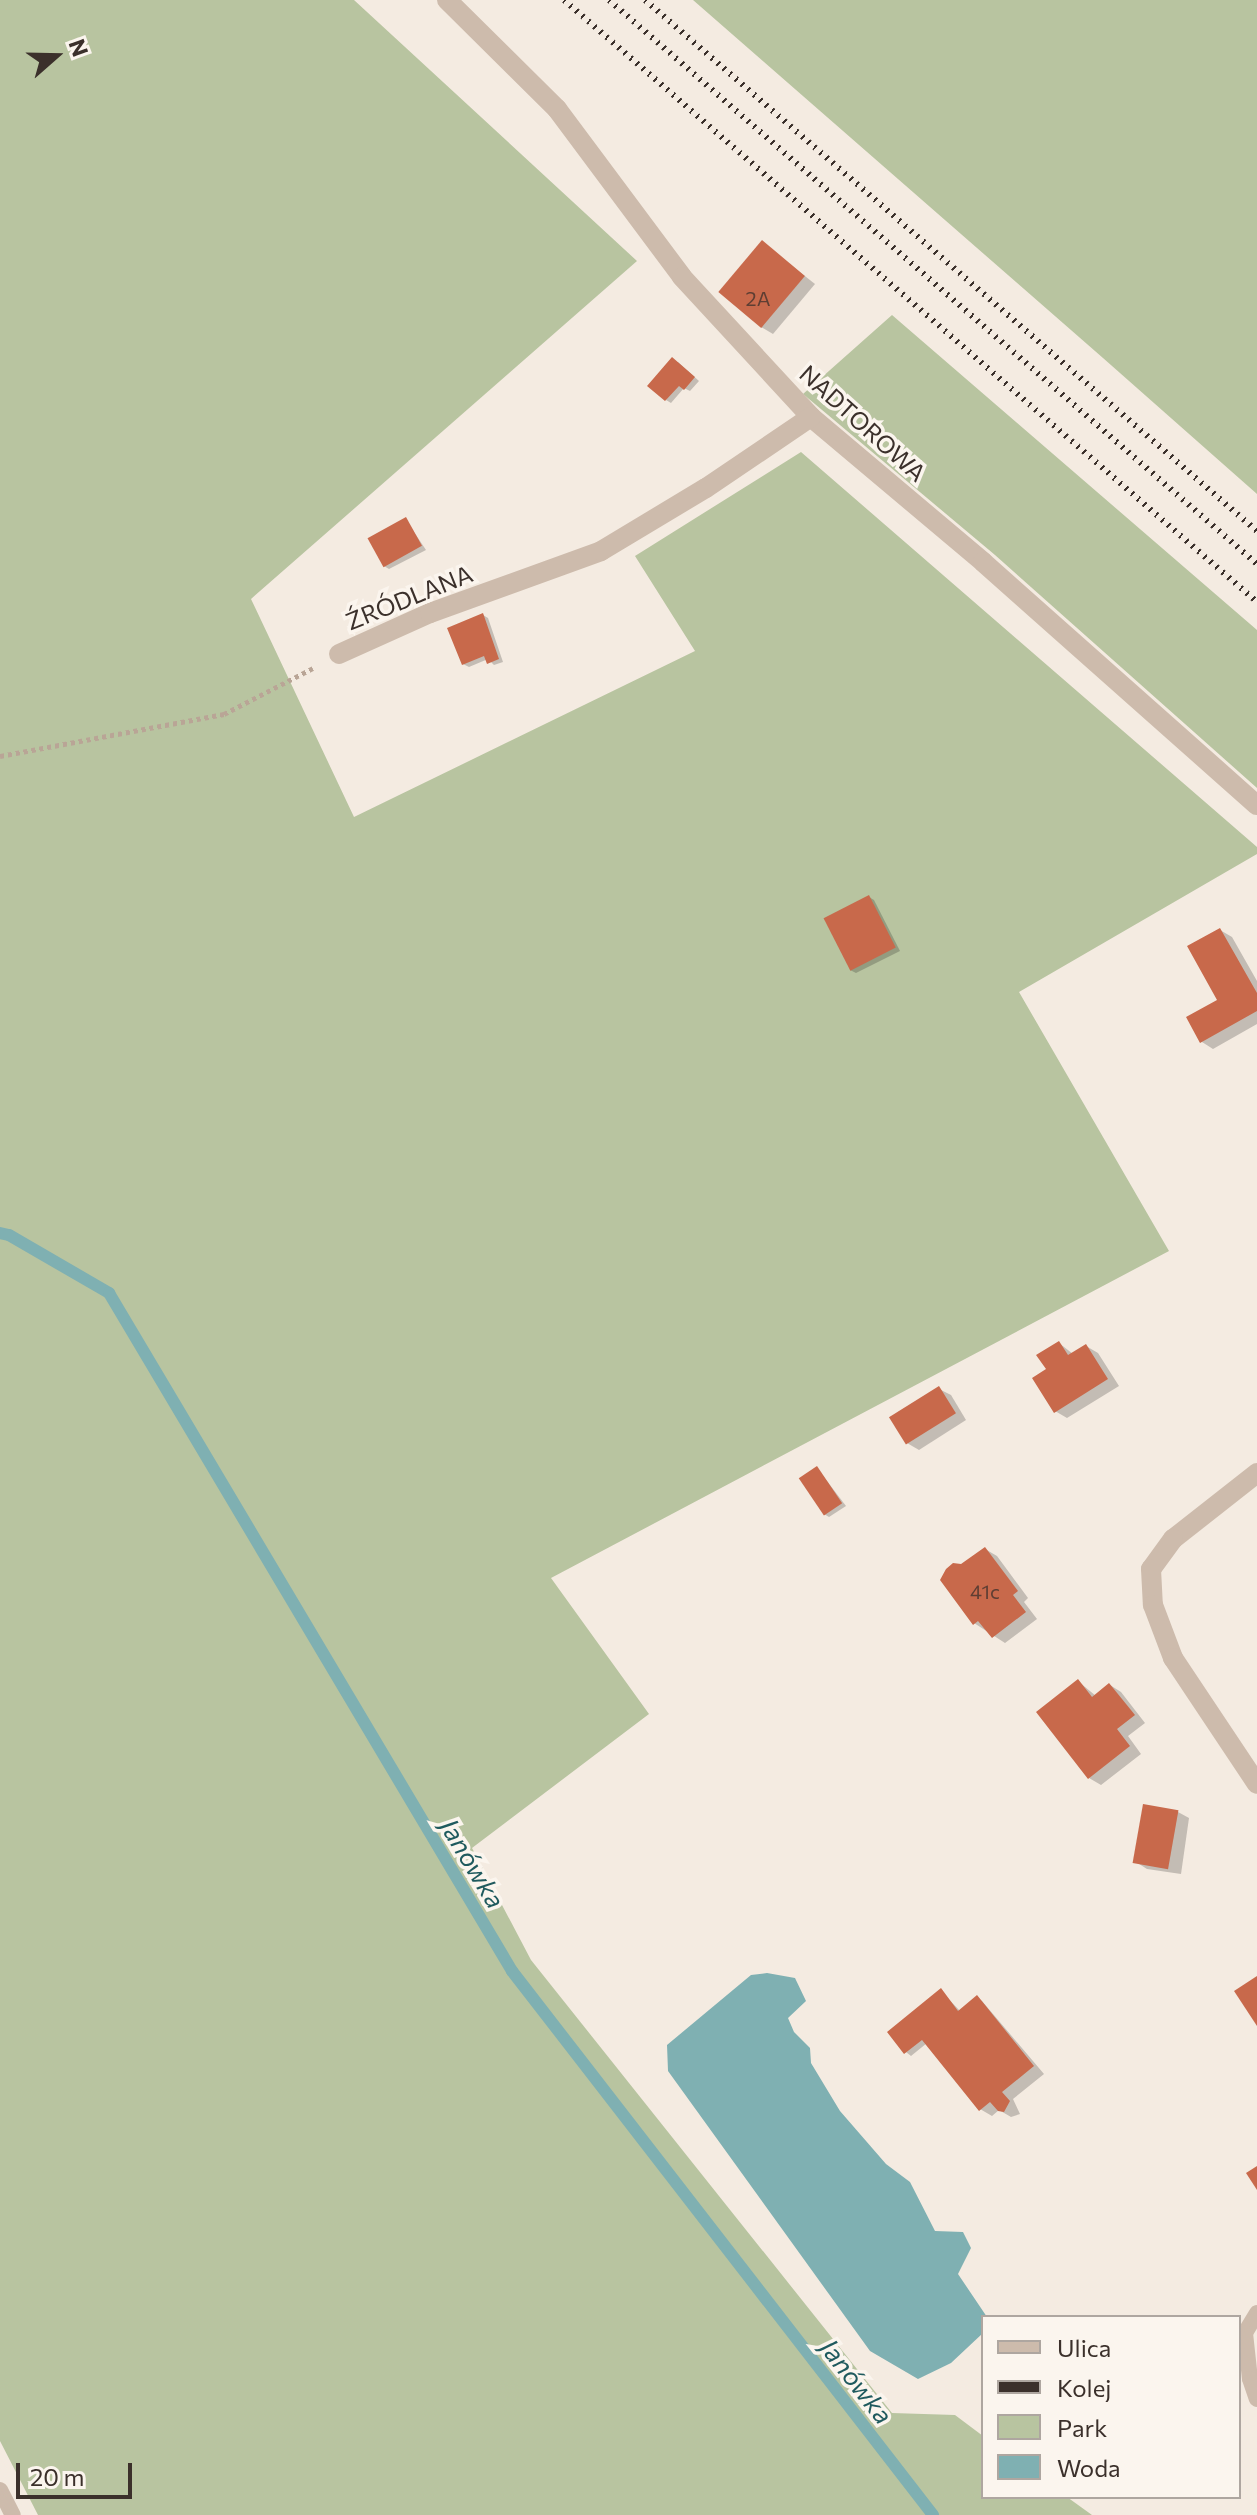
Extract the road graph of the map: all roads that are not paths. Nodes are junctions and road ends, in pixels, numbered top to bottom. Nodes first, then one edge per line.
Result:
1 (447, 0) edge
2 (811, 417) junction
3 (339, 654) road end
4 (1257, 805) edge
5 (1257, 1473) edge
6 (1257, 1784) edge
7 (1257, 2313) edge
8 (1257, 2399) edge
9 (0, 2490) edge
10 (13, 2515) edge

1 - 2 street, NADTOROWA
2 - 3 street, ŹRÓDLANA
2 - 4 street, NADTOROWA
5 - 6 street
7 - 8 lane
9 - 10 lane

